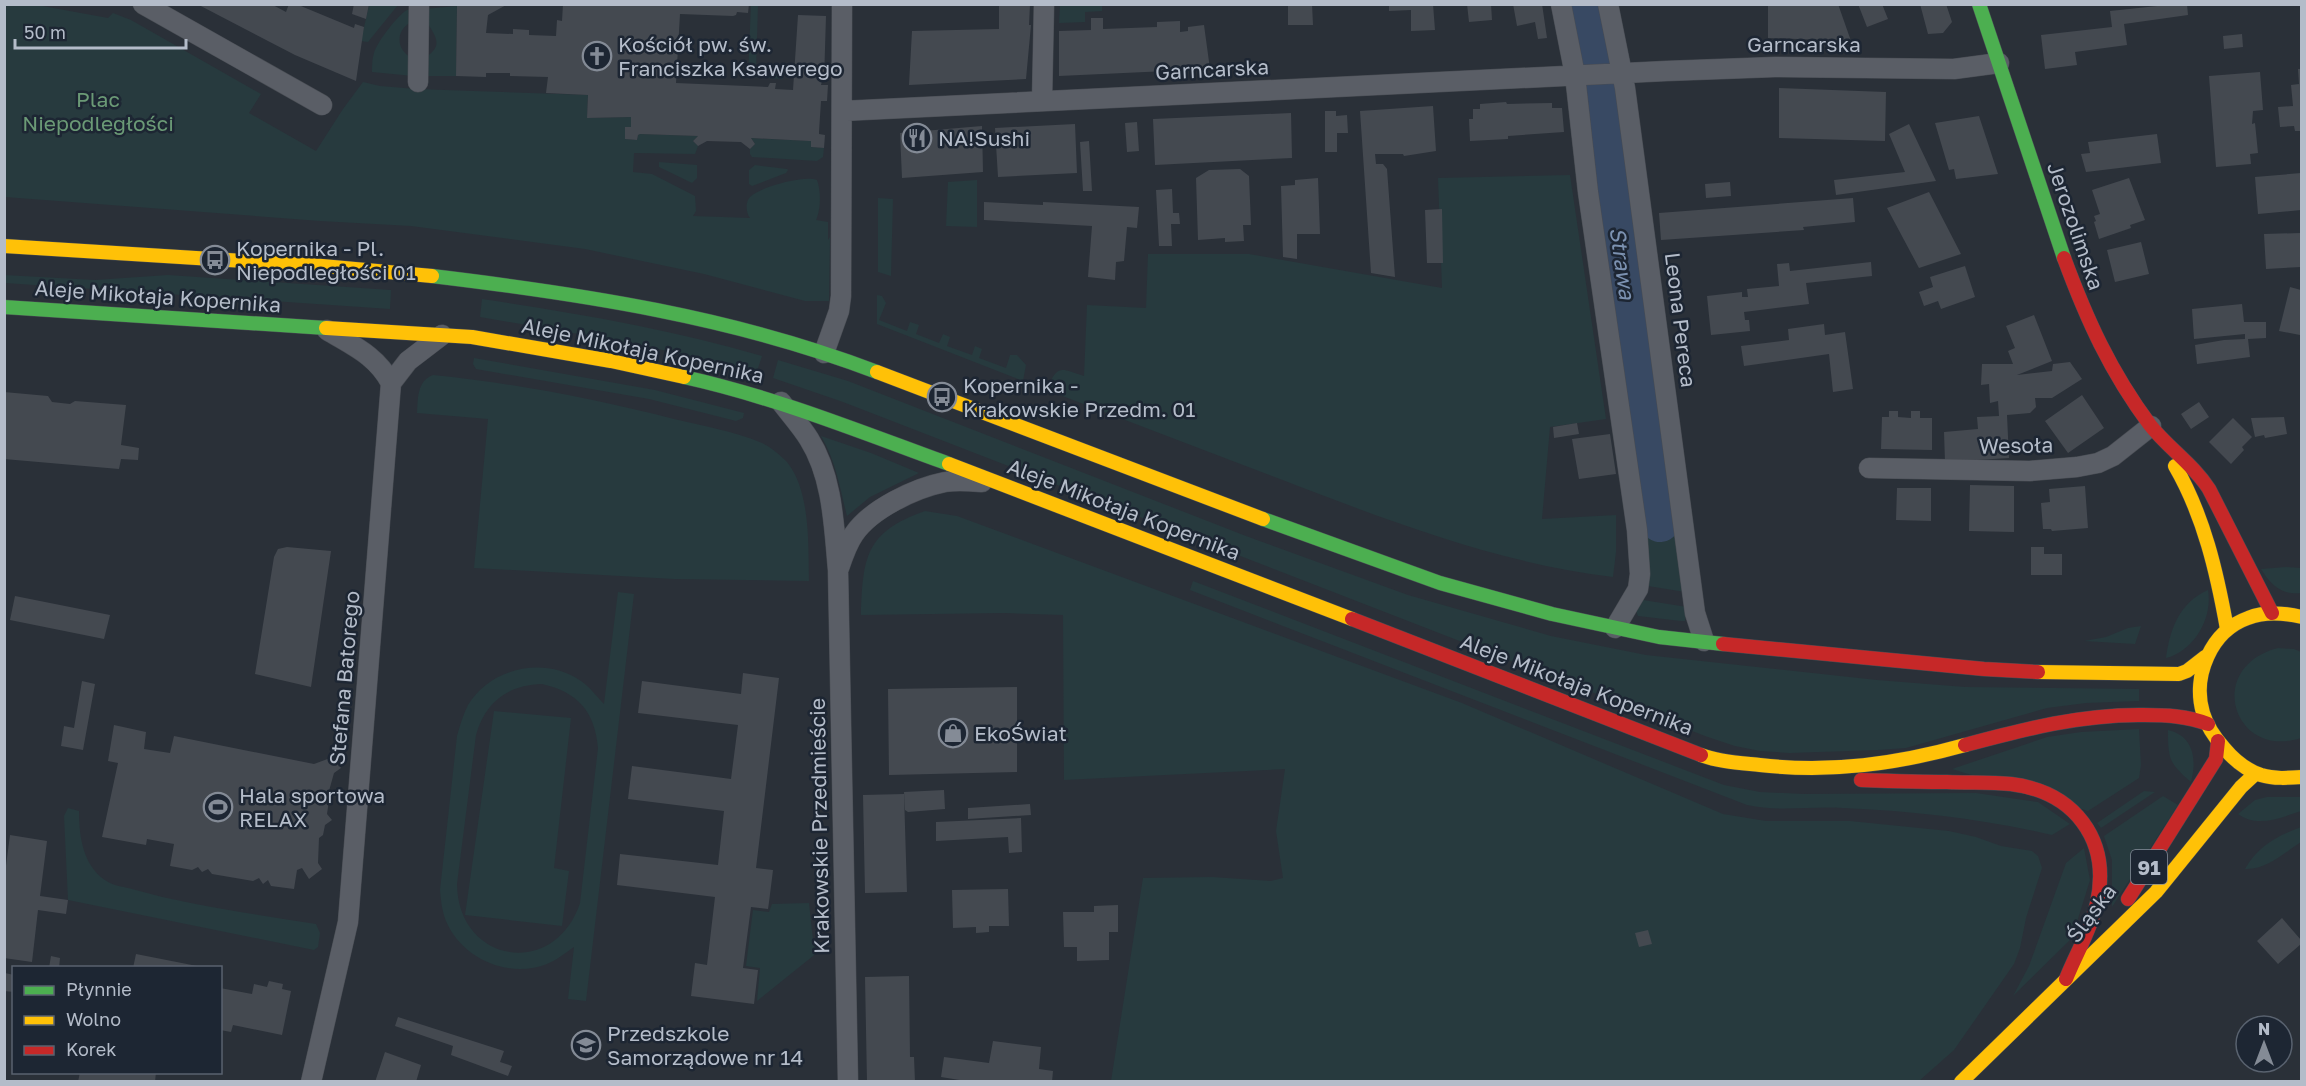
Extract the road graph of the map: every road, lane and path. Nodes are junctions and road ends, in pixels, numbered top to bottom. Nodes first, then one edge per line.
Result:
1 (143, 4) edge
2 (418, 4) edge
3 (842, 4) edge
4 (1044, 4) edge
5 (1561, 4) edge
6 (1608, 4) edge
7 (1979, 4) edge
8 (1999, 63) junction
9 (1616, 74) junction
10 (1579, 75) junction
11 (418, 82) dead end
12 (1042, 101) junction
13 (322, 105) dead end
14 (842, 111) junction
15 (4, 246) edge
16 (4, 307) edge
17 (321, 327) junction
18 (442, 335) junction
19 (825, 353) junction
20 (391, 383) junction
21 (781, 402) junction
22 (2151, 426) junction
23 (2167, 444) junction
24 (1869, 468) dead end
25 (999, 482) junction
26 (838, 570) junction
27 (2272, 613) junction
28 (2301, 617) edge
29 (1615, 628) junction
30 (2227, 629) junction
31 (1704, 641) junction
32 (2205, 657) junction
33 (2208, 724) junction
34 (2218, 741) junction
35 (1709, 758) junction
36 (2255, 774) junction
37 (2301, 777) edge
38 (2064, 984) junction
39 (311, 1082) edge
40 (848, 1082) edge
41 (1961, 1082) edge

1 - 13 street
2 - 11 street
3 - 14 street
4 - 12 street
5 - 10 street
6 - 9 street, Leona Pereca
7 - 8 main road, Jerozolimska
8 - 9 street, Garncarska
8 - 22 main road, Jerozolimska
9 - 10 street, Garncarska
9 - 31 street, Leona Pereca
10 - 12 street, Garncarska
10 - 29 street
12 - 14 street, Garncarska
14 - 19 street
15 - 19 main road, Aleje Mikołaja Kopernika
16 - 17 main road, Aleje Mikołaja Kopernika
17 - 18 main road, Aleje Mikołaja Kopernika
17 - 20 street
18 - 20 street
18 - 21 main road, Aleje Mikołaja Kopernika
19 - 29 main road, Aleje Mikołaja Kopernika
20 - 39 street, Stefana Batorego
21 - 25 main road, Aleje Mikołaja Kopernika
21 - 26 street, Krakowskie Przedmieście
22 - 23 main road, Jerozolimska
22 - 24 street, Wesoła
23 - 27 main road, Jerozolimska
23 - 30 main road, Jerozolimska
25 - 26 street, Krakowskie Przedmieście
25 - 35 main road, Aleje Mikołaja Kopernika
26 - 40 street, Krakowskie Przedmieście
27 - 28 main road
27 - 30 main road
29 - 31 main road, Aleje Mikołaja Kopernika
30 - 32 main road
31 - 32 main road, Aleje Mikołaja Kopernika
32 - 33 main road
33 - 34 main road
33 - 35 main road, Aleje Mikołaja Kopernika
34 - 36 main road
34 - 38 main road, Śląska / 91
35 - 38 main road
36 - 37 main road
36 - 38 main road, Śląska / 91
38 - 41 main road, Śląska / 91

